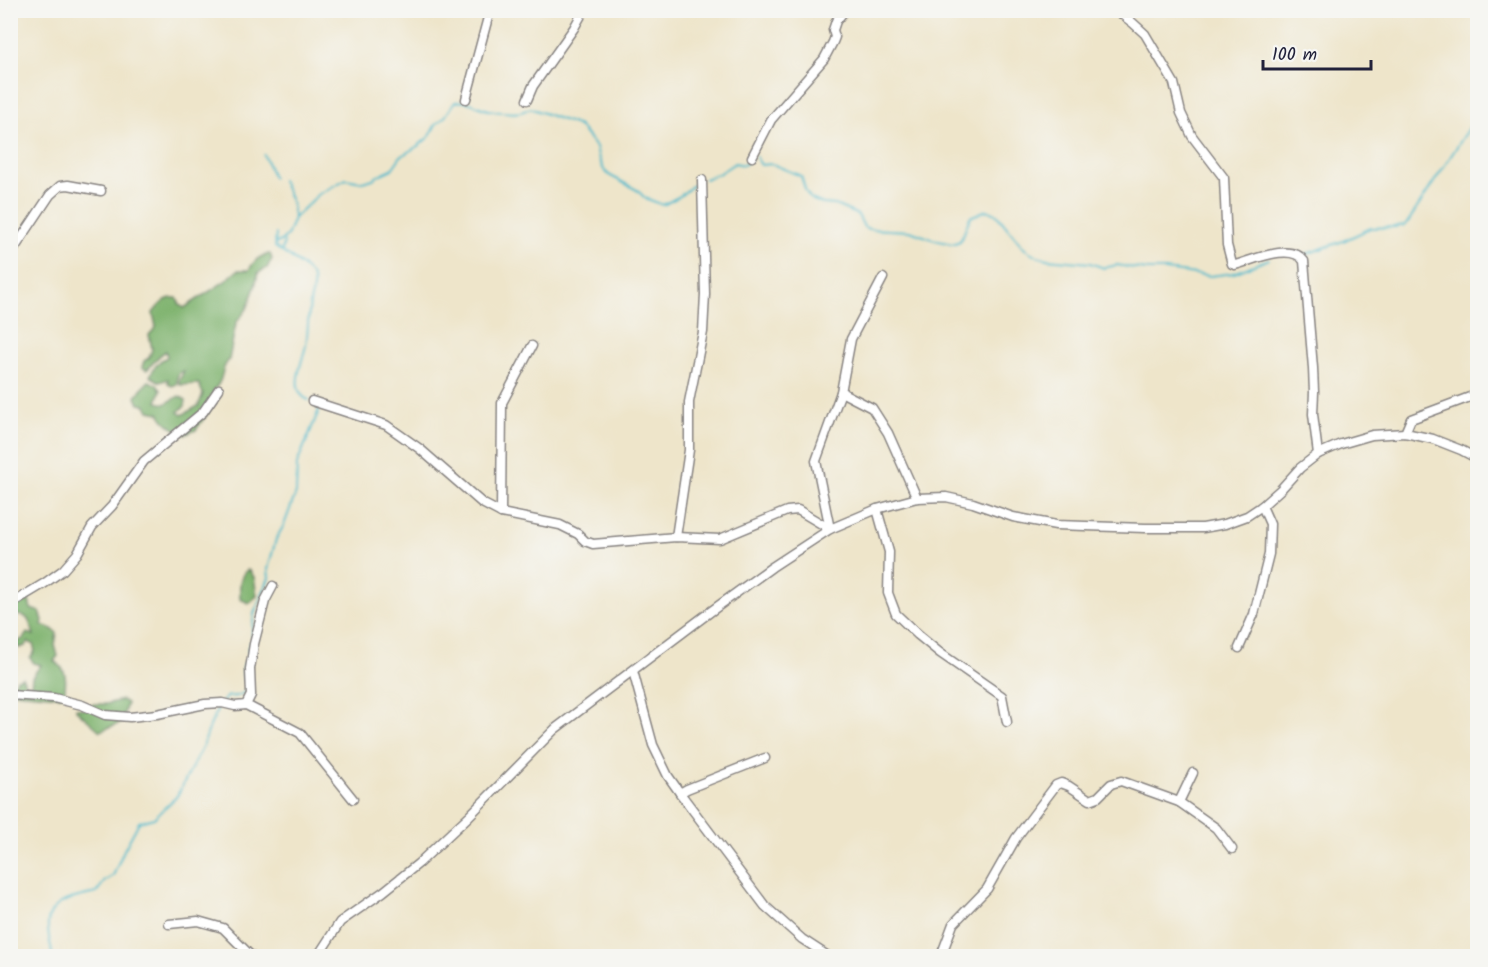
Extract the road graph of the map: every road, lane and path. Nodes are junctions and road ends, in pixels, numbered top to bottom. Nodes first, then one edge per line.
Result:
1 (490, 10) edge
2 (584, 10) edge
3 (845, 10) edge
4 (1116, 10) edge
5 (466, 99) dead end
6 (526, 100) dead end
7 (752, 157) dead end
8 (702, 180) dead end
9 (101, 191) dead end
10 (10, 255) edge
11 (884, 278) dead end
12 (532, 346) dead end
13 (219, 389) dead end
14 (841, 392) junction
15 (1478, 394) edge
16 (312, 401) dead end
17 (1405, 433) junction
18 (1317, 454) junction
19 (1478, 459) edge
20 (916, 498) junction
21 (1262, 506) junction
22 (877, 509) junction
23 (501, 513) junction
24 (830, 529) junction
25 (676, 537) junction
26 (273, 586) dead end
27 (10, 604) edge
28 (1239, 648) dead end
29 (633, 671) junction
30 (10, 695) edge
31 (246, 705) junction
32 (1007, 722) dead end
33 (765, 758) dead end
34 (1193, 773) dead end
35 (680, 793) junction
36 (353, 799) dead end
37 (1179, 802) junction
38 (1232, 849) dead end
39 (169, 924) dead end
40 (251, 957) edge
41 (318, 957) edge
42 (828, 957) edge
43 (941, 957) edge

1 - 5 street
2 - 6 street
3 - 7 street
4 - 18 street
8 - 25 street
9 - 10 street
11 - 14 street
12 - 23 street
13 - 27 street
14 - 20 street
14 - 24 street
15 - 17 street
16 - 23 street
17 - 18 street
17 - 19 street
18 - 21 street
20 - 21 street
20 - 22 street
21 - 28 street
22 - 24 street
22 - 32 street
23 - 25 street
24 - 25 street
24 - 29 street
26 - 31 street
29 - 35 street
29 - 41 street
30 - 31 street
31 - 36 street
33 - 35 street
34 - 37 street
35 - 42 street
37 - 38 street
37 - 43 street
39 - 40 street

